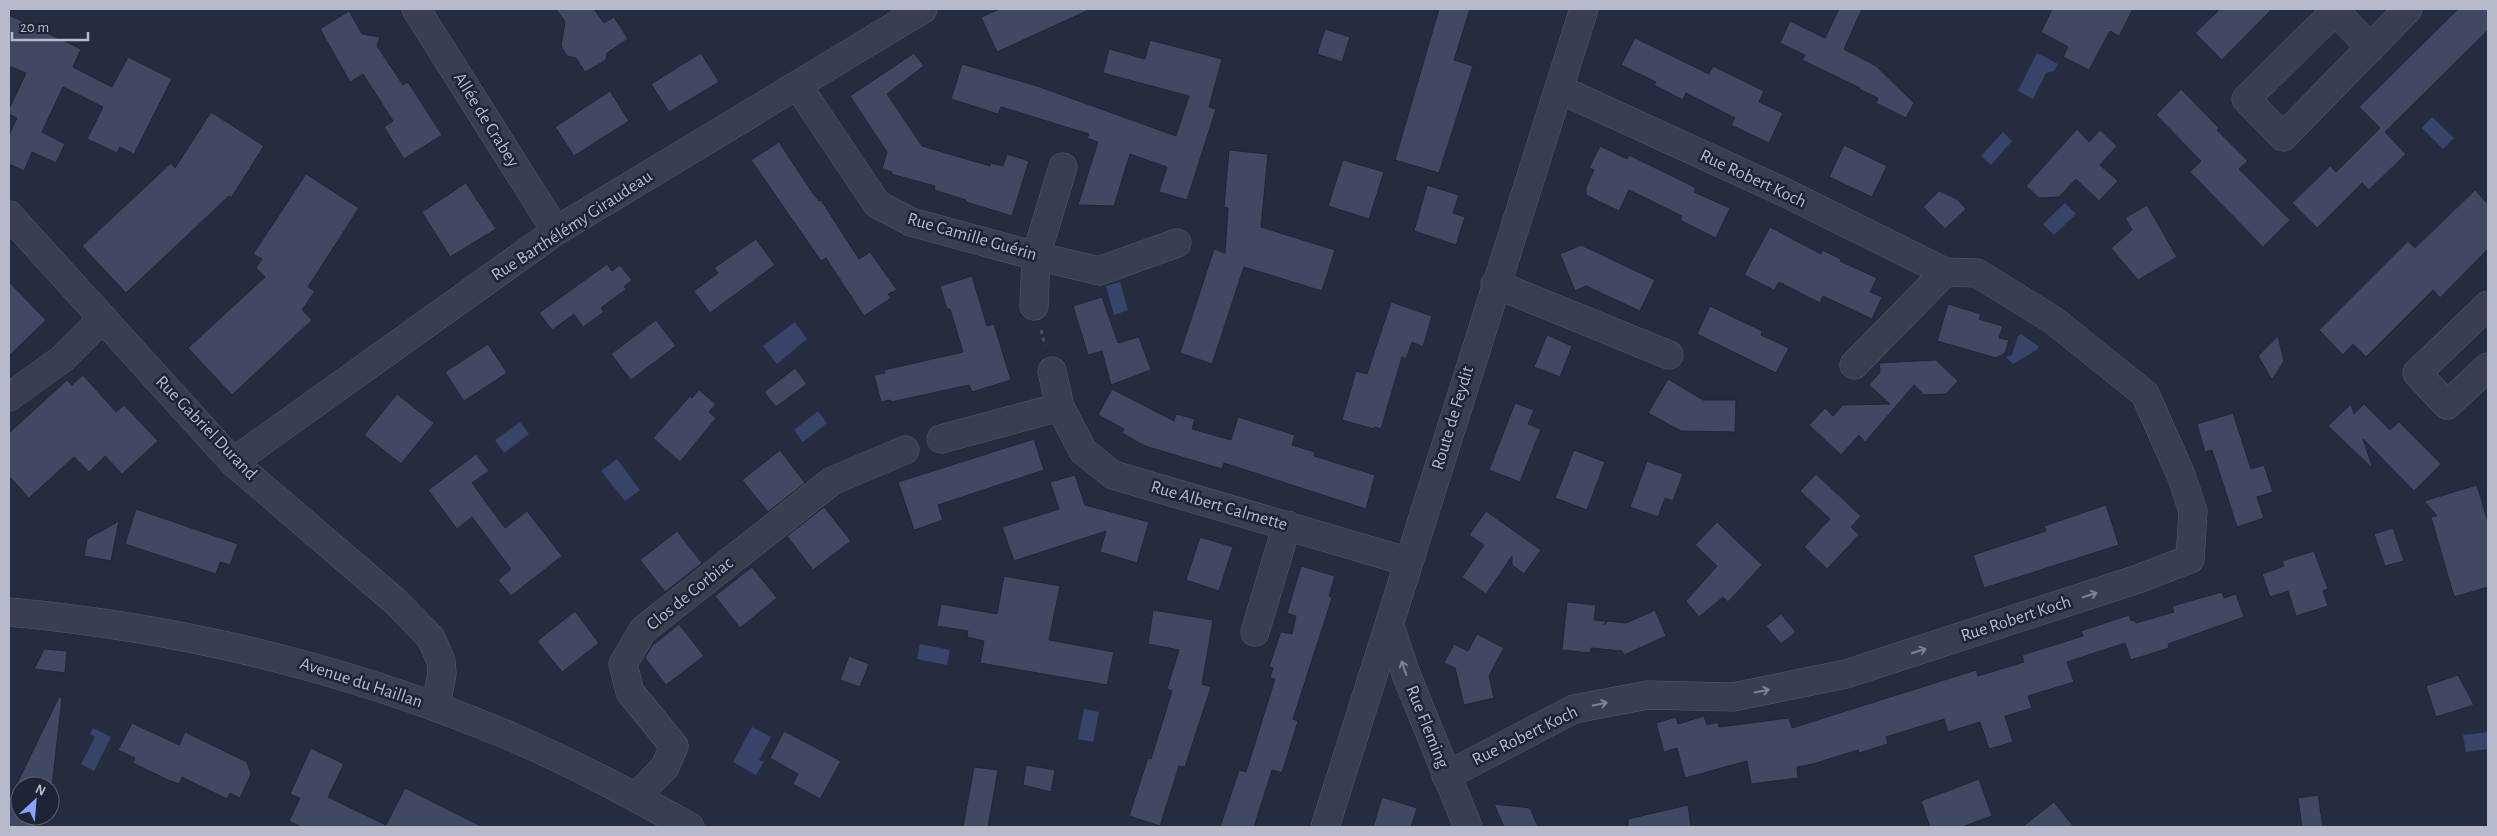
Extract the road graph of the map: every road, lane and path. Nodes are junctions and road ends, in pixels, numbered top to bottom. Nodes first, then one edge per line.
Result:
1 (416, 9) edge
2 (923, 9) edge
3 (1584, 9) edge
4 (2408, 9) edge
5 (2371, 48) junction
6 (798, 86) junction
7 (1559, 89) junction
8 (1063, 167) dead end
9 (9, 216) edge
10 (556, 231) junction
11 (1177, 243) dead end
12 (1036, 256) junction
13 (1946, 272) junction
14 (1495, 284) junction
15 (1034, 306) joint
16 (2486, 312) edge
17 (102, 318) junction
18 (1669, 355) dead end
19 (1854, 365) dead end
20 (2488, 367) edge
21 (1052, 371) joint
22 (9, 397) edge
23 (1060, 406) junction
24 (941, 439) dead end
25 (905, 450) dead end
26 (233, 462) junction
27 (1287, 525) junction
28 (1409, 562) junction
29 (9, 612) edge
30 (1390, 626) junction
31 (1255, 632) dead end
32 (436, 707) junction
33 (1446, 776) junction
34 (636, 797) junction
35 (690, 827) edge
36 (1325, 827) edge
37 (1468, 827) edge

1 - 10 street, Allée de Crabey
2 - 6 street, Rue Barthélémy Giraudeau
3 - 7 street, Route de Feydit
4 - 5 street
5 - 5 street
6 - 10 street, Rue Barthélémy Giraudeau
6 - 12 street, Rue Camille Guérin
7 - 13 street, Rue Robert Koch
7 - 14 street, Route de Feydit
8 - 12 street
9 - 17 street, Rue Gabriel Durand
10 - 26 street, Rue Barthélémy Giraudeau
11 - 12 street, Rue Camille Guérin
12 - 15 street
13 - 19 street
33 -> 13 street, Rue Robert Koch
14 - 18 street
14 - 28 street, Route de Feydit
15 - 21 path
16 - 20 street
17 - 22 street
17 - 26 street, Rue Gabriel Durand
21 - 23 street, Rue Albert Calmette
23 - 24 street
23 - 27 street, Rue Albert Calmette
25 - 34 street, Clos de Corbiac
26 - 32 street, Rue Gabriel Durand
27 - 28 street, Rue Albert Calmette
27 - 31 street
28 - 30 street, Route de Feydit
29 - 32 street, Avenue du Haillan
33 -> 30 street, Rue Fleming
30 - 36 street, Route de Feydit
32 - 34 street, Avenue du Haillan
33 - 37 street, Rue Fleming
34 - 35 street, Avenue du Haillan

